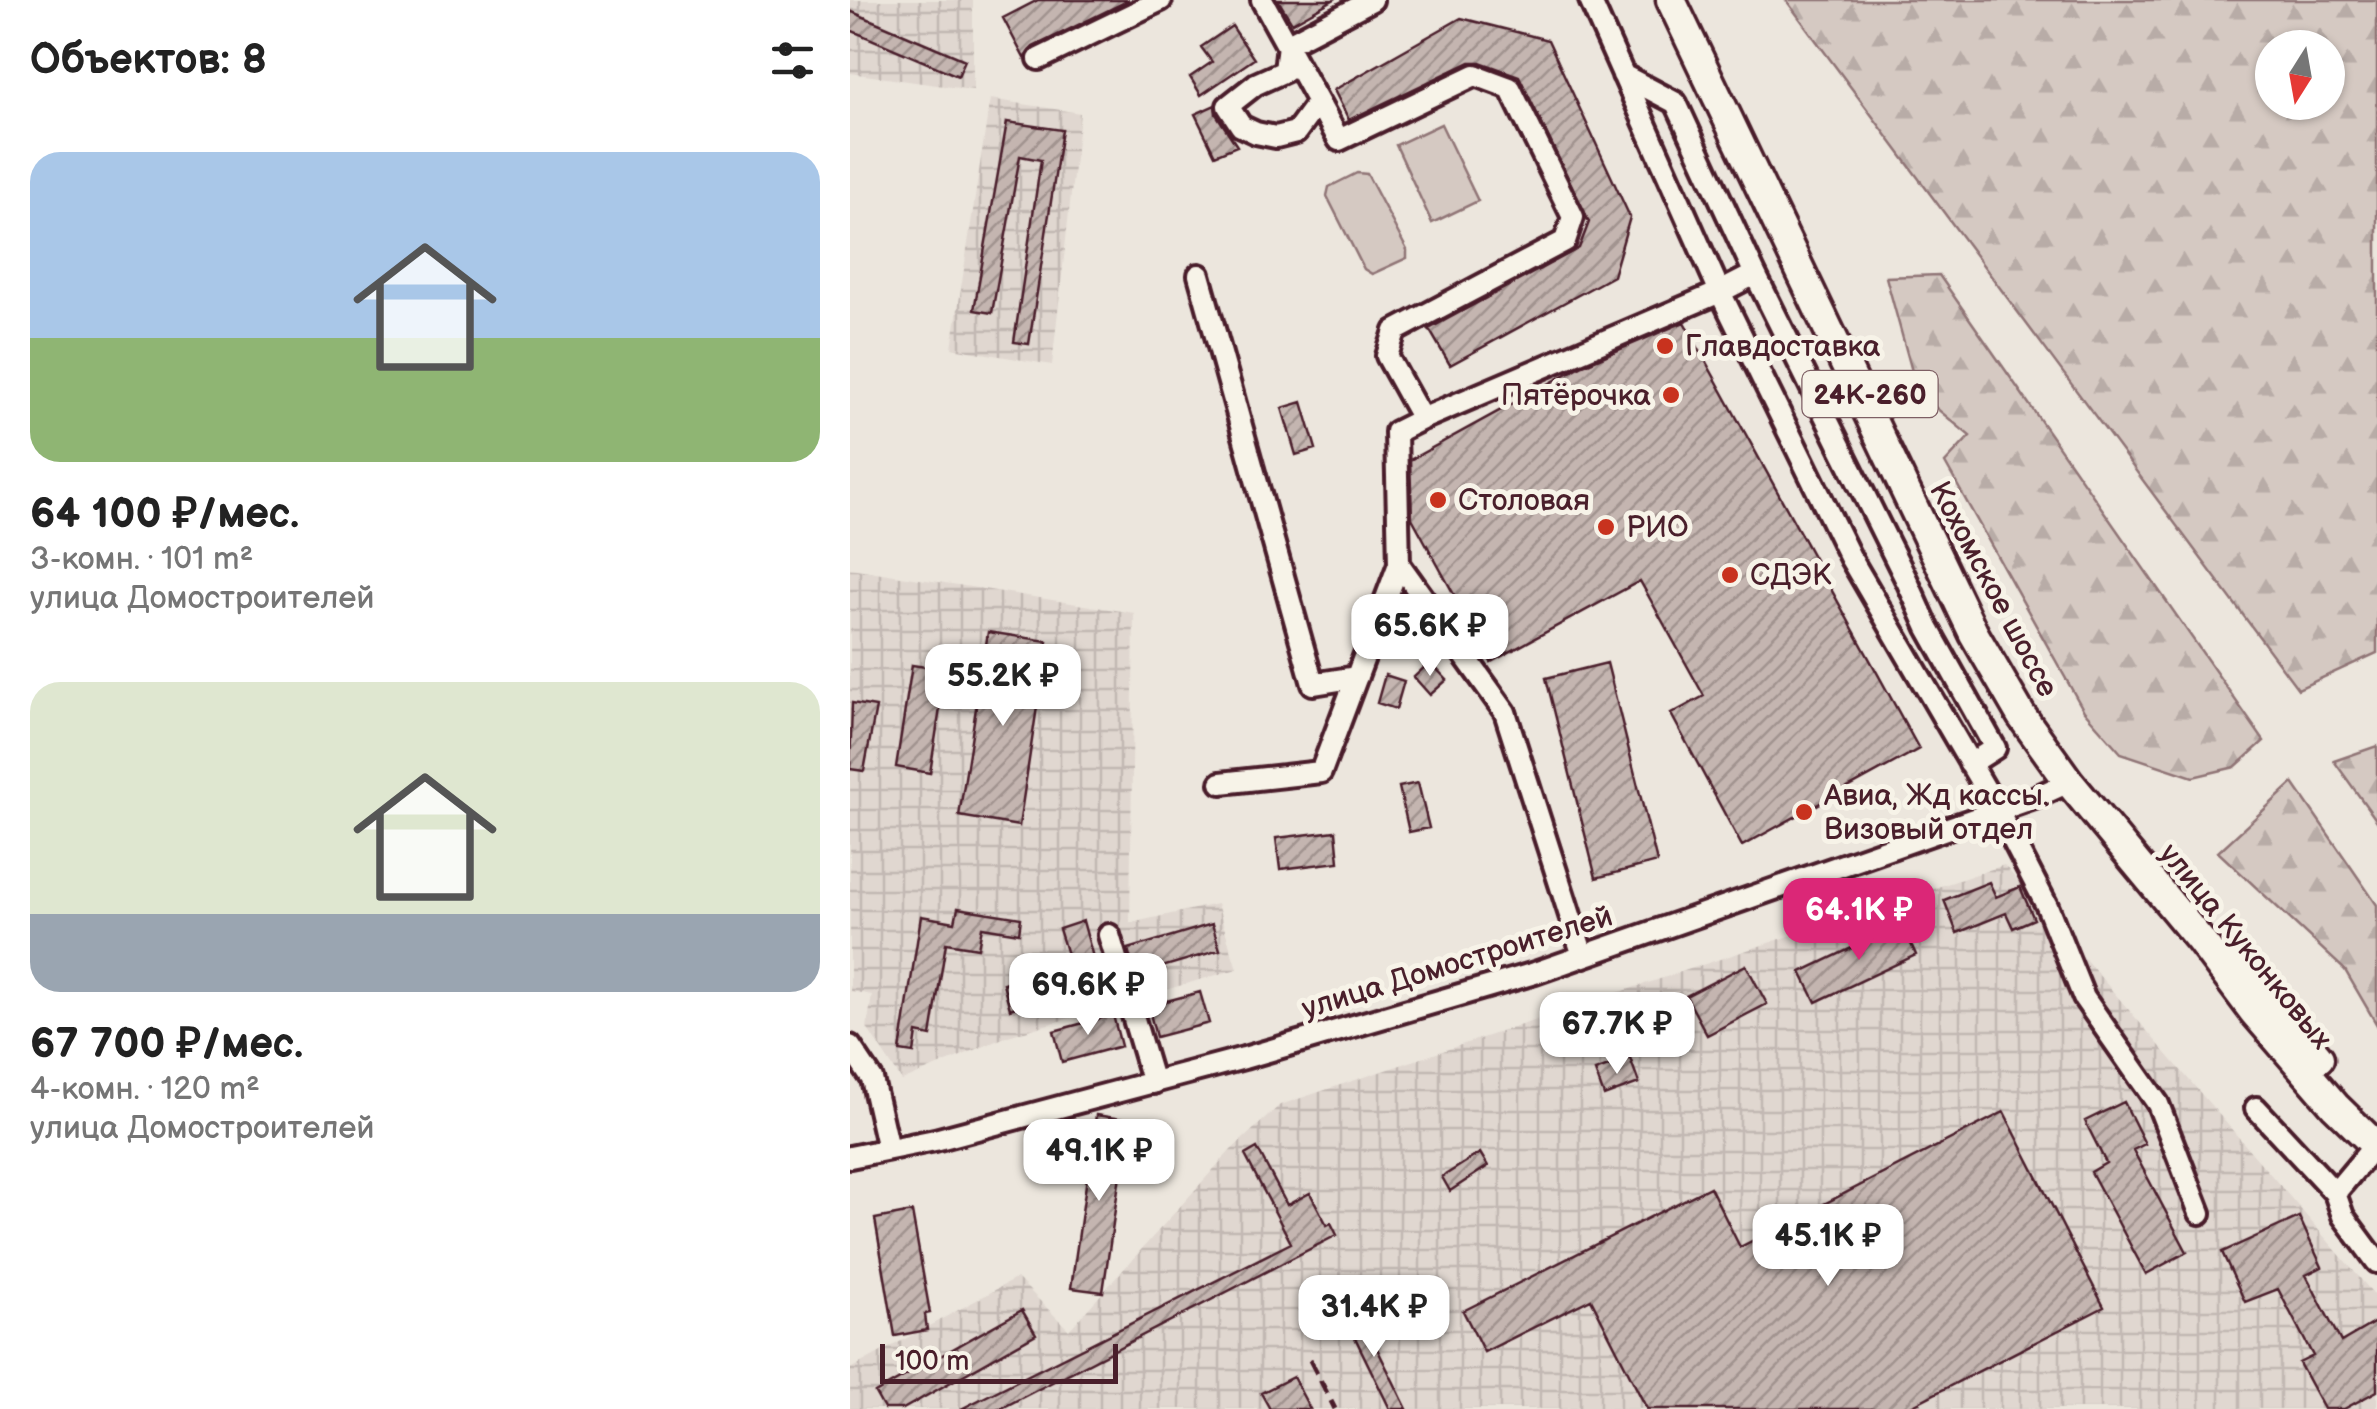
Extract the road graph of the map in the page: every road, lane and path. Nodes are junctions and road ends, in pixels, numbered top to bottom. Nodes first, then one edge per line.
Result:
1 (1161, 0) edge
2 (1262, 0) edge
3 (1372, 0) edge
4 (1590, 0) edge
5 (1671, 0) edge
6 (1684, 0) edge
7 (1288, 44) junction
8 (1039, 59) dead end
9 (1623, 75) junction
10 (1318, 102) junction
11 (1198, 274) dead end
12 (1754, 274) junction
13 (1720, 292) junction
14 (1422, 419) junction
15 (1399, 564) junction
16 (1357, 677) junction
17 (1970, 764) junction
18 (2075, 778) junction
19 (1221, 783) dead end
20 (1998, 811) junction
21 (1109, 935) dead end
22 (1583, 956) junction
23 (850, 1046) edge
24 (1153, 1082) junction
25 (2256, 1108) dead end
26 (2377, 1141) edge
27 (888, 1149) junction
28 (850, 1156) edge
29 (2336, 1193) junction
30 (2200, 1213) dead end
31 (2377, 1262) edge

1 - 8 street
2 - 7 street
3 - 7 street
4 - 9 street
5 - 18 main road, Кохомское шоссе / 24К-260
6 - 18 main road, Кохомское шоссе / 24К-260
7 - 10 street
7 - 10 street
9 - 12 street
9 - 13 street
10 - 14 street
11 - 16 street
12 - 13 street
12 - 17 street
13 - 14 street
13 - 17 street
14 - 15 street
15 - 16 street
15 - 22 street
16 - 19 street
17 - 20 street
18 - 20 street, улица Домостроителей
18 - 26 main road, улица Куконковых / 24К-260
20 - 22 street, улица Домостроителей
20 - 30 street
21 - 24 street
22 - 24 street, улица Домостроителей
23 - 27 street
24 - 27 street, улица Домостроителей
25 - 29 street
26 - 29 street
27 - 28 street, улица Домостроителей
29 - 31 street

